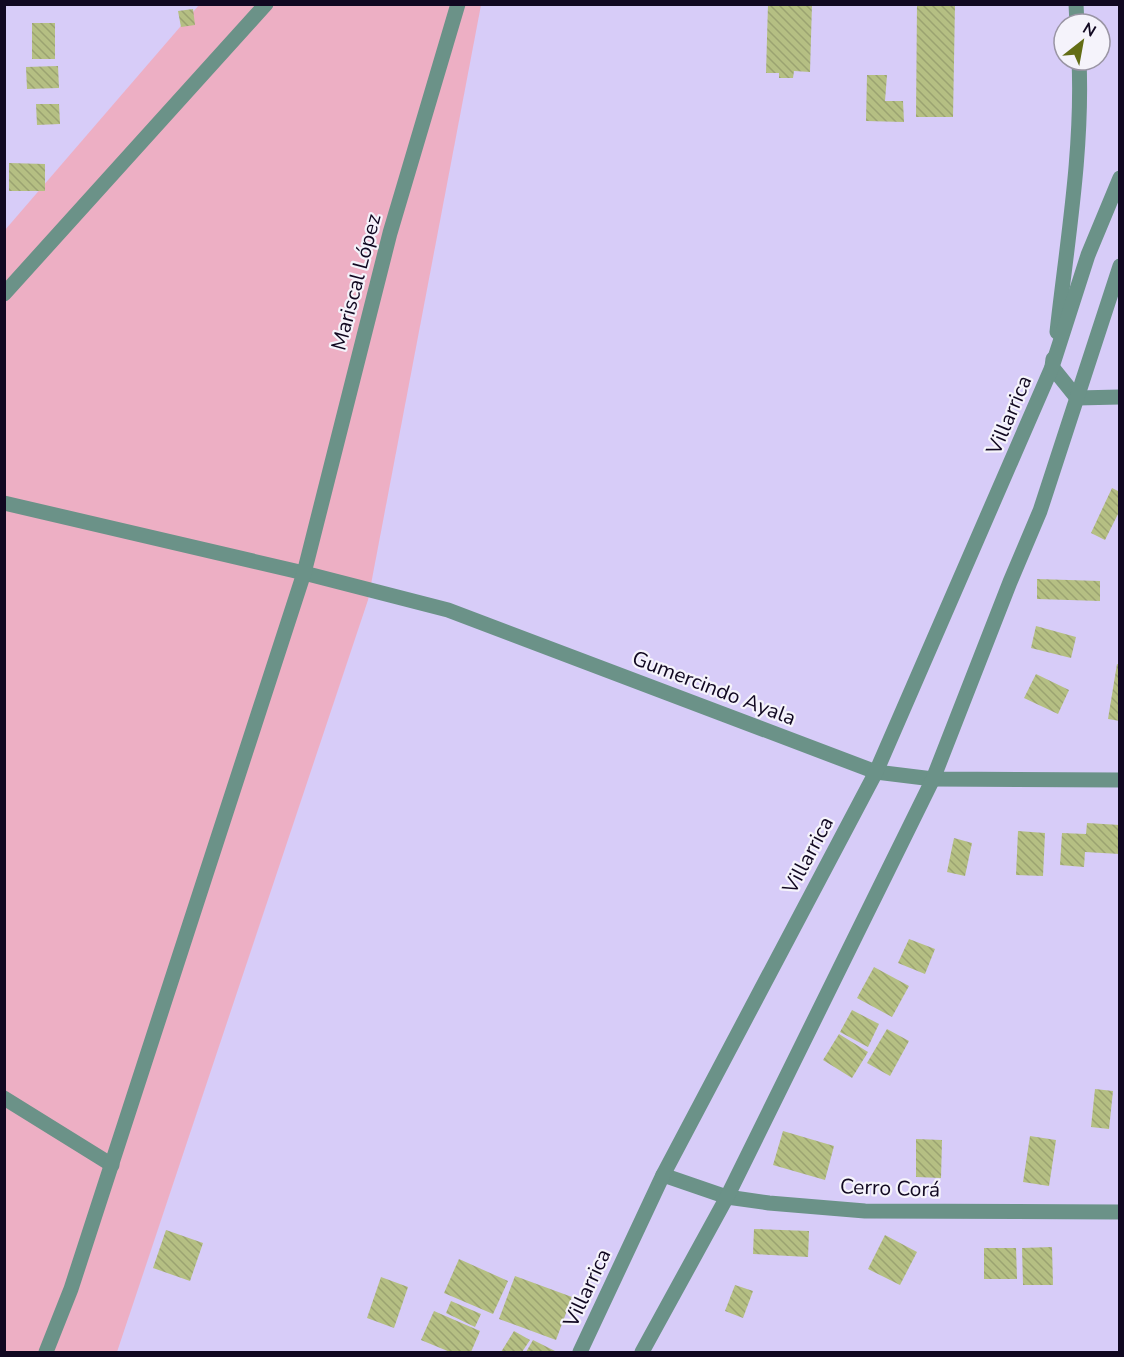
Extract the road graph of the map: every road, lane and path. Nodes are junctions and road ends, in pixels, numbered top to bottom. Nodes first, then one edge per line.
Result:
1 (266, 4) edge
2 (458, 4) edge
3 (1079, 72) edge
4 (1119, 178) edge
5 (1119, 266) edge
6 (4, 294) edge
7 (1052, 367) junction
8 (1119, 397) edge
9 (1077, 398) junction
10 (4, 503) edge
11 (304, 573) junction
12 (876, 772) junction
13 (933, 779) junction
14 (1119, 780) edge
15 (4, 1098) edge
16 (111, 1165) junction
17 (663, 1175) junction
18 (727, 1197) junction
19 (1119, 1212) edge
20 (46, 1353) edge
21 (580, 1353) edge
22 (642, 1353) edge

1 - 6 street
2 - 11 street, Mariscal López
3 - 7 street, Villarrica
4 - 7 street, Villarrica
5 - 9 street
7 - 9 street, Villarrica
7 - 12 street, Villarrica
8 - 9 street
9 - 13 street
10 - 11 street, Gumercindo Ayala
11 - 12 street, Gumercindo Ayala
11 - 16 street, Mariscal López
12 - 13 street, Gumercindo Ayala
12 - 17 street, Villarrica
13 - 14 street, Gumercindo Ayala
13 - 18 street
15 - 16 street
16 - 20 street, Mariscal López
17 - 18 street, Cerro Corá
17 - 21 street, Villarrica
18 - 19 street, Cerro Corá
18 - 22 street

